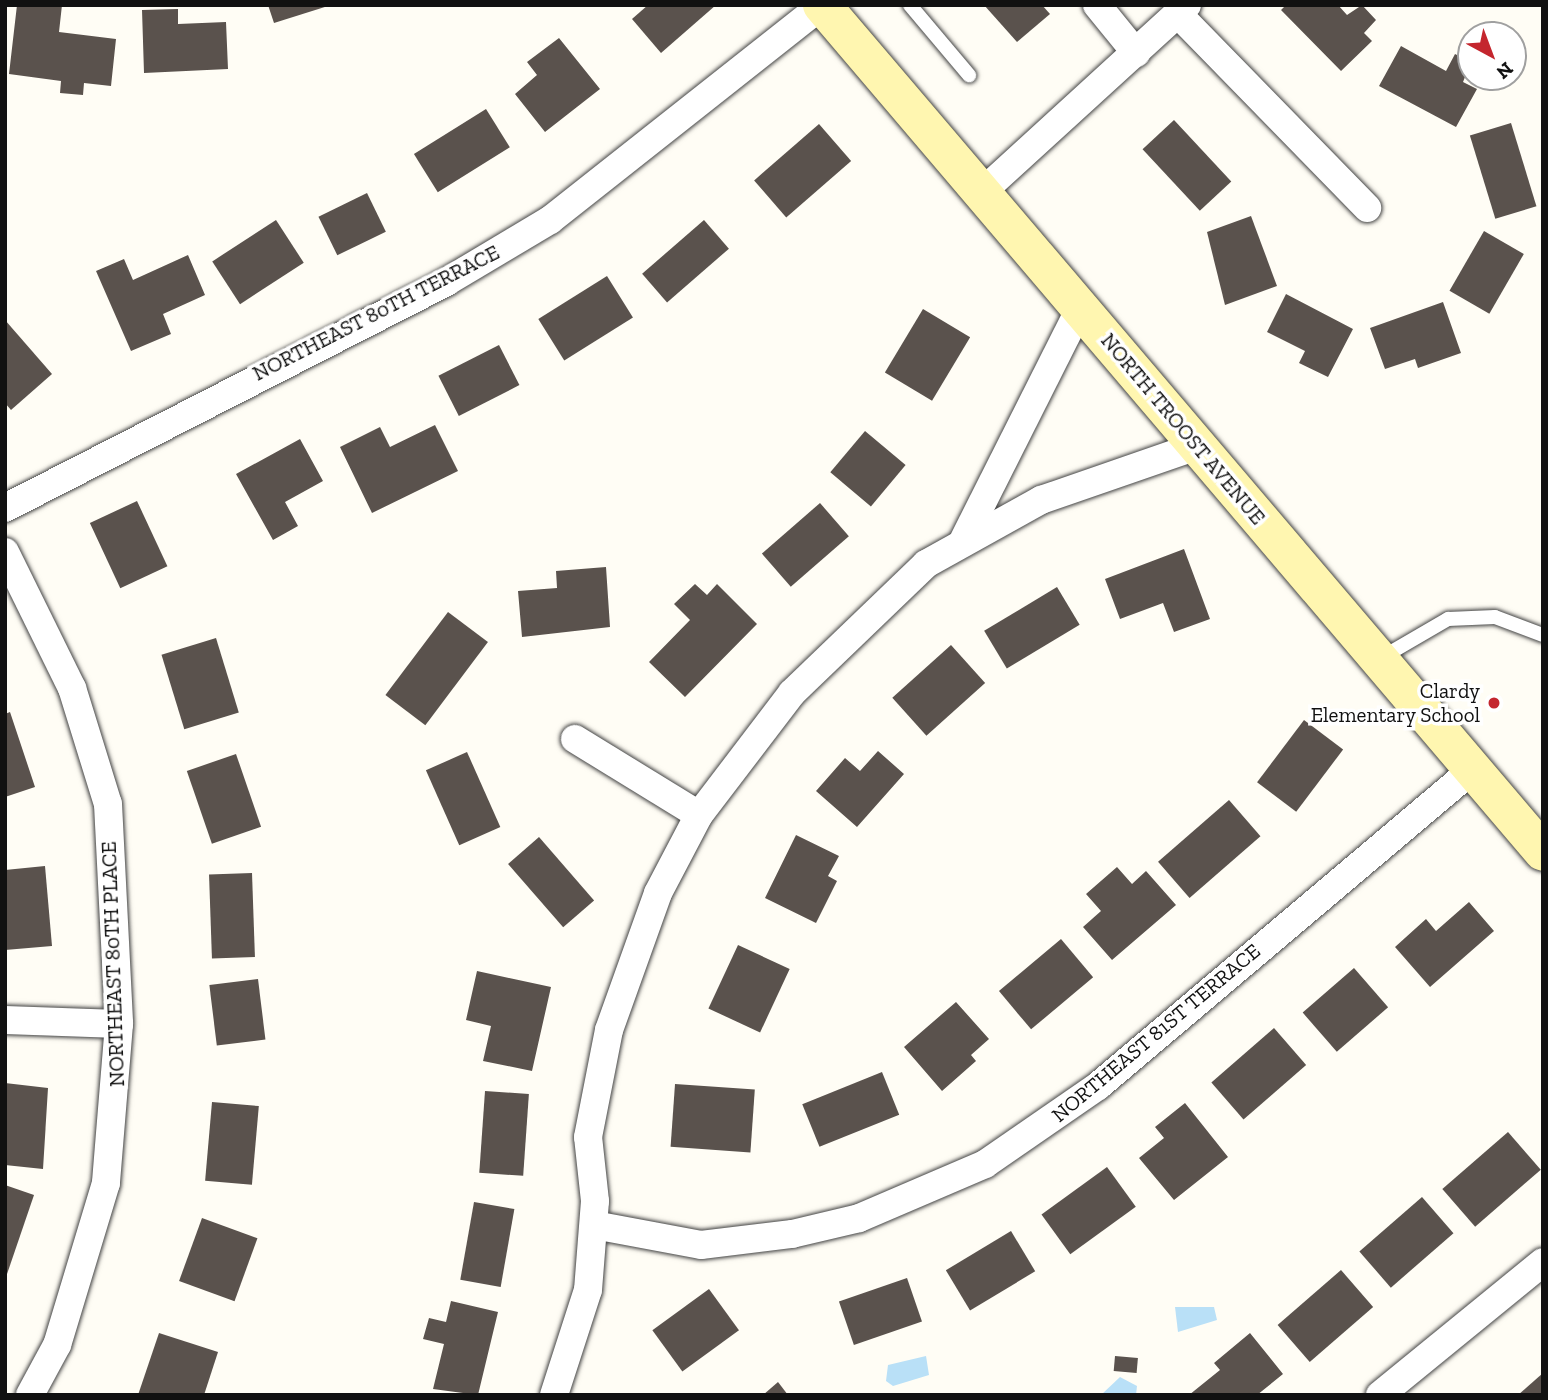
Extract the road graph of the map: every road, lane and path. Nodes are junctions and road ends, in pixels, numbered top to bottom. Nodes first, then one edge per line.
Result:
1 (822, 5) edge
2 (910, 5) edge
3 (1097, 5) edge
4 (1182, 10) edge
5 (1136, 53) junction
6 (969, 75) dead end
7 (981, 193) junction
8 (1367, 208) dead end
9 (1080, 307) junction
10 (1197, 446) junction
11 (5, 508) edge
12 (964, 539) junction
13 (5, 551) edge
14 (1543, 635) edge
15 (1379, 660) junction
16 (575, 739) dead end
17 (1473, 769) junction
18 (699, 815) junction
19 (1543, 852) edge
20 (5, 1020) edge
21 (119, 1024) junction
22 (594, 1225) junction
23 (1543, 1262) edge
24 (30, 1395) edge
25 (554, 1395) edge
26 (1380, 1395) edge

1 - 7 street, NORTH TROOST AVENUE
1 - 11 street, NORTHEAST 80TH TERRACE
2 - 6 lane
3 - 5 street
4 - 5 street
4 - 8 street
5 - 7 street
7 - 9 street, NORTH TROOST AVENUE
9 - 10 street, NORTH TROOST AVENUE
9 - 12 street
10 - 12 street
10 - 15 street, NORTH TROOST AVENUE
12 - 18 street
13 - 21 street, NORTHEAST 80TH PLACE
14 - 15 lane
15 - 17 street, NORTH TROOST AVENUE
16 - 18 street
17 - 19 street, NORTH TROOST AVENUE
17 - 22 street, NORTHEAST 81ST TERRACE
18 - 22 street
20 - 21 street
21 - 24 street, NORTHEAST 80TH PLACE
22 - 25 street
23 - 26 street

